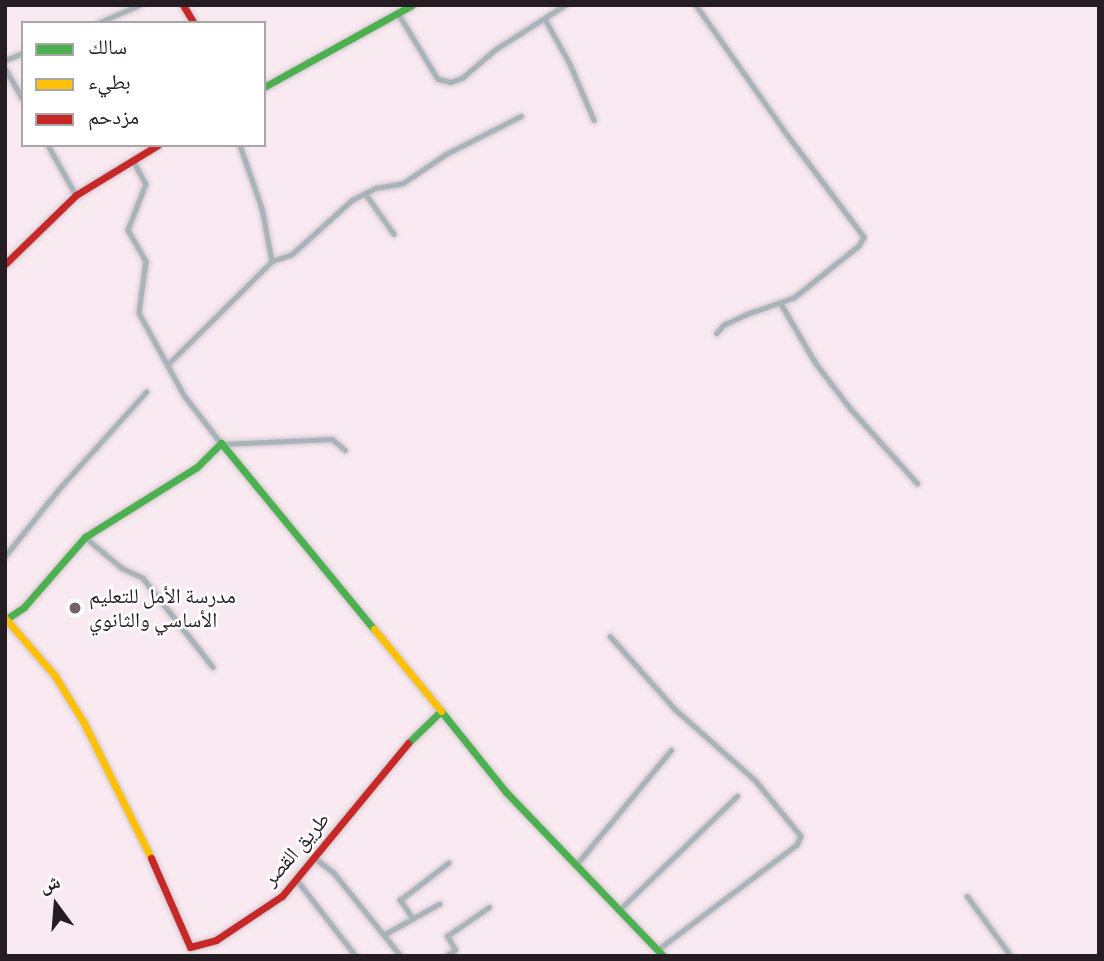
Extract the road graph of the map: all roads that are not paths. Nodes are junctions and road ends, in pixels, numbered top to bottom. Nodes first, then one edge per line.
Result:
1 (139, 5) edge
2 (183, 5) edge
3 (412, 5) edge
4 (565, 5) edge
5 (696, 5) edge
6 (398, 13) junction
7 (545, 19) junction
8 (103, 21) edge
9 (193, 21) edge
10 (5, 68) edge
11 (266, 86) edge
12 (21, 96) edge
13 (521, 116) dead end
14 (594, 120) dead end
15 (49, 147) edge
16 (154, 147) edge
17 (241, 147) edge
18 (132, 159) junction
19 (365, 193) junction
20 (76, 195) junction
21 (394, 234) dead end
22 (272, 261) junction
23 (5, 264) edge
24 (780, 302) junction
25 (716, 333) dead end
26 (167, 365) junction
27 (146, 392) dead end
28 (222, 443) junction
29 (345, 450) dead end
30 (917, 482) dead end
31 (85, 537) junction
32 (5, 556) edge
33 (6, 619) edge
34 (610, 636) dead end
35 (213, 667) dead end
36 (441, 711) junction
37 (671, 750) dead end
38 (737, 796) dead end
39 (315, 858) junction
40 (448, 863) dead end
41 (576, 865) junction
42 (297, 880) junction
43 (967, 896) dead end
44 (439, 904) dead end
45 (489, 906) dead end
46 (619, 910) junction
47 (412, 918) junction
48 (385, 934) junction
49 (190, 947) junction
50 (661, 953) edge
51 (193, 956) edge
52 (356, 956) edge
53 (401, 956) edge
54 (446, 956) edge
55 (1011, 956) edge

1 - 8 street
2 - 9 street
3 - 6 street
4 - 7 street
5 - 24 street
6 - 7 street
6 - 11 street
7 - 14 street
10 - 12 street
13 - 19 street
15 - 20 street
16 - 18 street
17 - 22 street
18 - 20 street
18 - 26 street
19 - 21 street
19 - 22 street
20 - 23 street
22 - 26 street
24 - 25 street
24 - 30 street
26 - 28 street
27 - 32 street
28 - 29 street
28 - 31 street
28 - 36 street
31 - 33 street
31 - 35 street
33 - 49 street
34 - 50 street
36 - 39 street, طريق القصر
36 - 41 street
37 - 41 street
38 - 46 street
39 - 42 street, طريق القصر
39 - 48 street
40 - 47 street
41 - 46 street
42 - 49 street, طريق القصر
42 - 52 street
43 - 55 street
44 - 47 street
45 - 54 street
46 - 50 street
47 - 48 street
48 - 53 street
49 - 51 street

